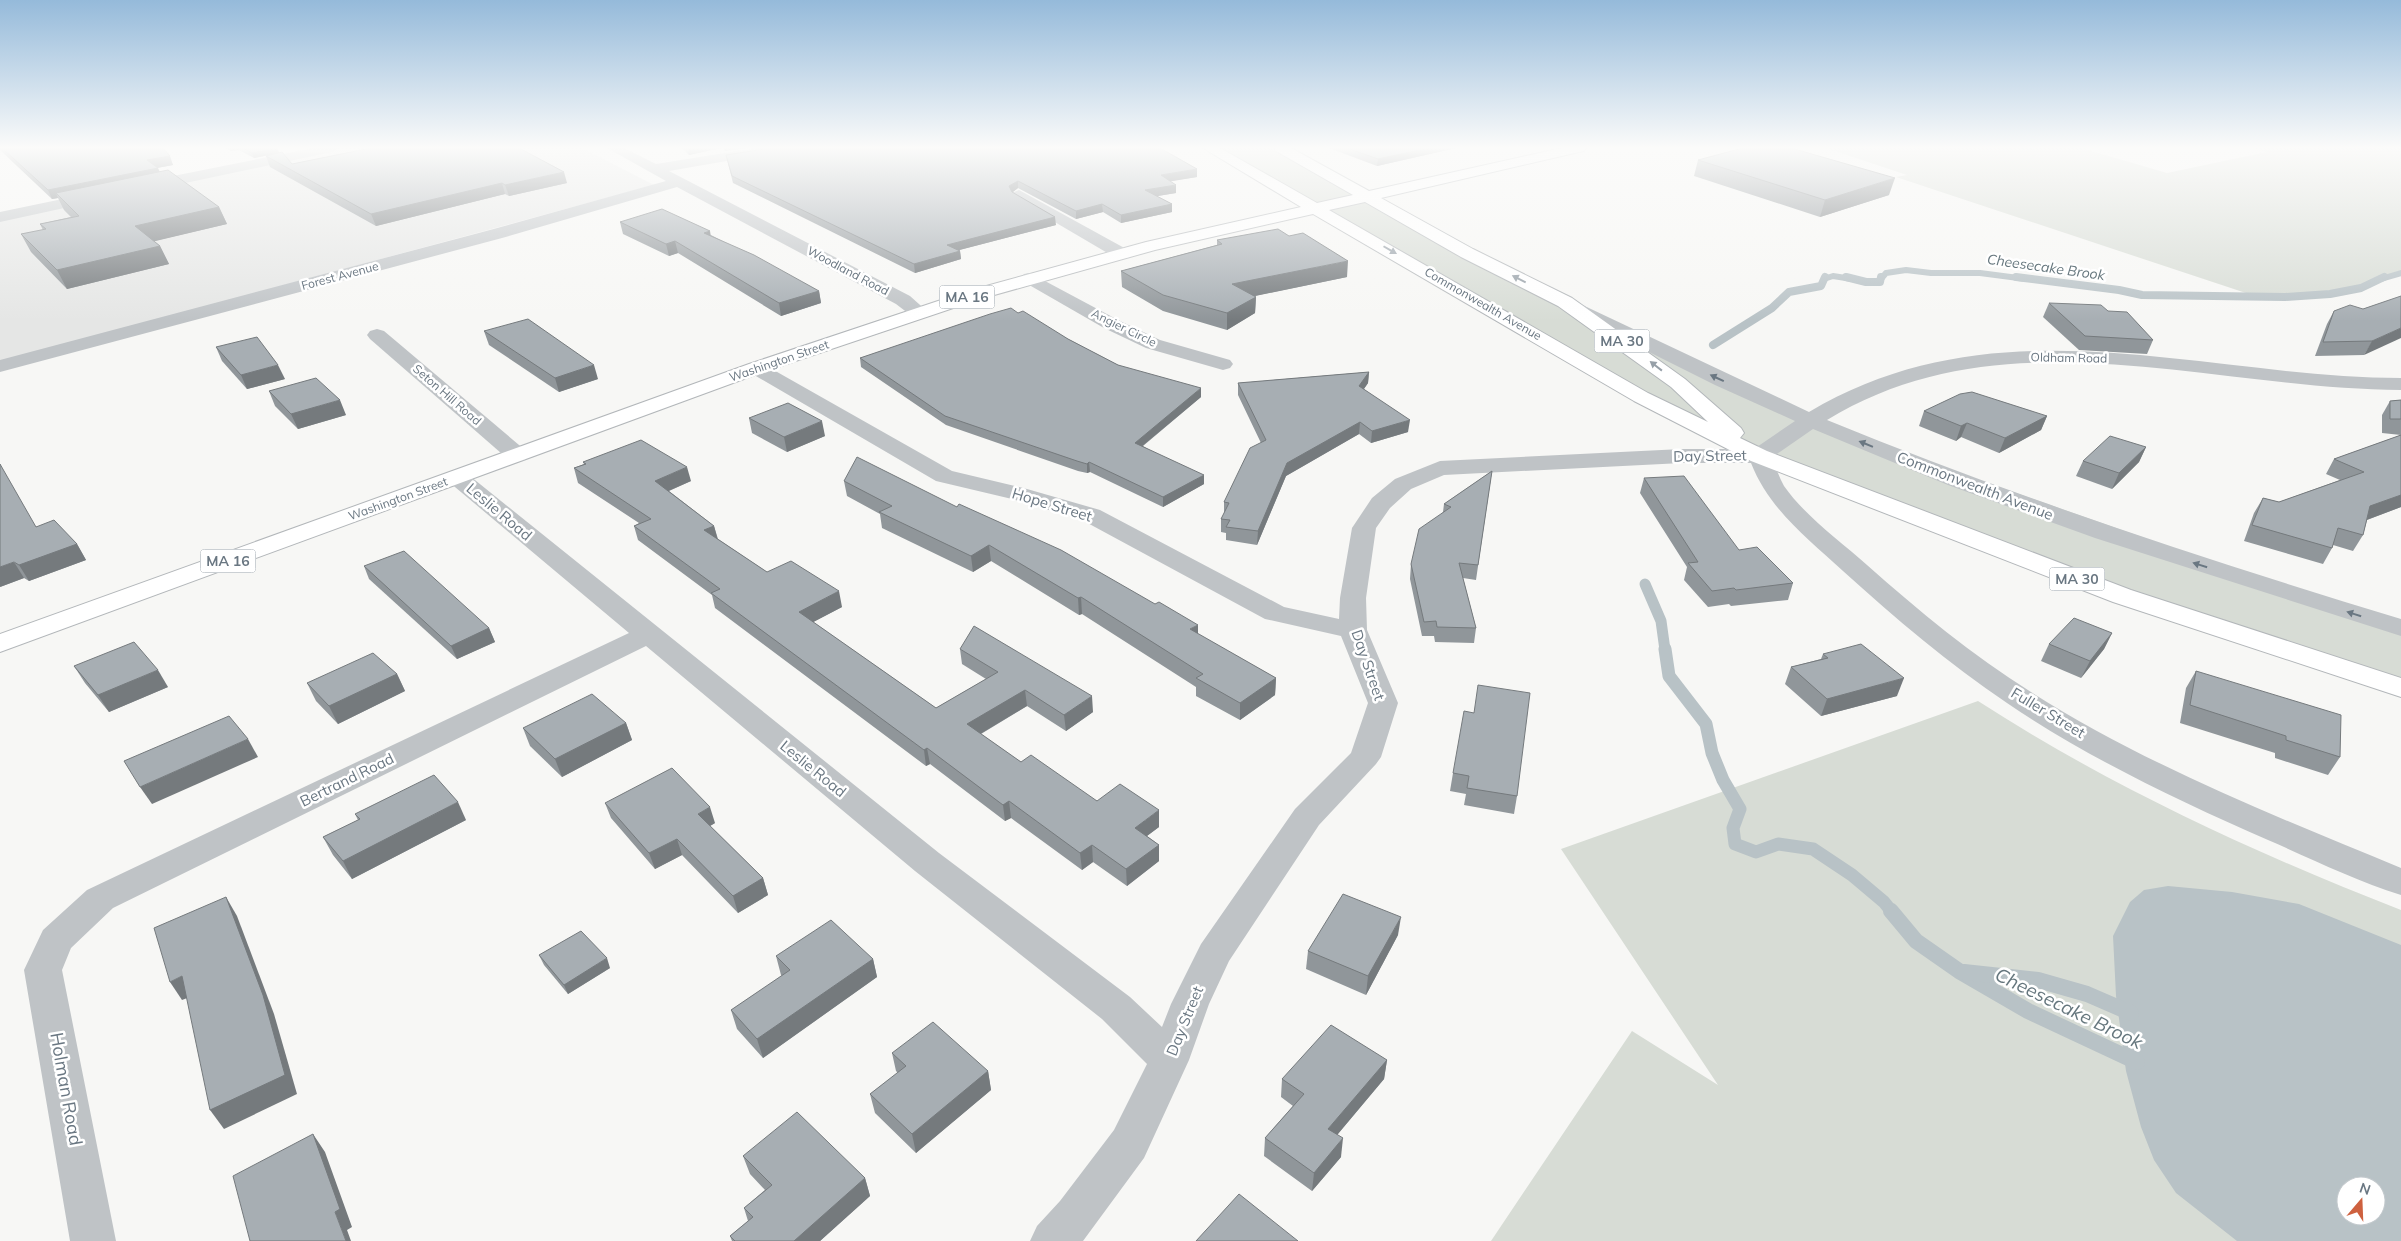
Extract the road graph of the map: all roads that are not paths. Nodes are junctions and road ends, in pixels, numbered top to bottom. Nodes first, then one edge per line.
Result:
1 (52, 206) edge
2 (594, 206) edge
3 (724, 206) edge
4 (1038, 206) edge
5 (1313, 206) edge
6 (1326, 206) edge
7 (1386, 206) edge
8 (1317, 208) junction
9 (0, 217) edge
10 (1122, 254) junction
11 (1030, 278) junction
12 (1565, 302) junction
13 (920, 312) junction
14 (377, 334) dead end
15 (1223, 364) dead end
16 (0, 366) edge
17 (756, 368) junction
18 (2401, 384) edge
19 (1811, 421) junction
20 (517, 455) junction
21 (1759, 456) junction
22 (457, 477) junction
23 (2401, 628) edge
24 (1353, 630) junction
25 (647, 634) junction
26 (0, 644) edge
27 (2401, 688) edge
28 (2401, 882) edge
29 (56, 940) joint
30 (1169, 1060) junction
31 (93, 1241) edge
32 (1052, 1241) edge

1 - 9 street
2 - 16 street, Forest Avenue
3 - 13 street, Woodland Road
4 - 10 street
5 - 8 main road, Commonwealth Avenue / MA 30
6 - 8 main road, Washington Street / MA 16
12 -> 7 main road, Commonwealth Avenue / MA 30
8 - 10 main road, Washington Street / MA 16
8 -> 21 main road, Commonwealth Avenue / MA 30
10 - 11 main road, Washington Street / MA 16
11 - 13 main road, Washington Street / MA 16
11 - 15 street, Angier Circle
19 -> 12 street, Commonwealth Avenue
21 -> 12 main road, Commonwealth Avenue / MA 30
13 - 17 main road, Washington Street / MA 16
14 - 20 street, Seton Hill Road
17 - 20 main road, Washington Street / MA 16
17 - 24 street, Hope Street
18 - 19 street, Oldham Road
19 - 21 street, Oldham Road
23 -> 19 street, Commonwealth Avenue
20 - 22 main road, Washington Street / MA 16
21 - 24 street, Day Street
21 - 27 main road, Commonwealth Avenue / MA 30
21 - 28 street, Fuller Street
22 - 25 street, Leslie Road
22 - 26 main road, Washington Street / MA 16
24 - 30 street, Day Street
25 - 29 street, Bertrand Road
25 - 30 street, Leslie Road
29 - 31 street, Holman Road
30 - 32 street, Day Street

